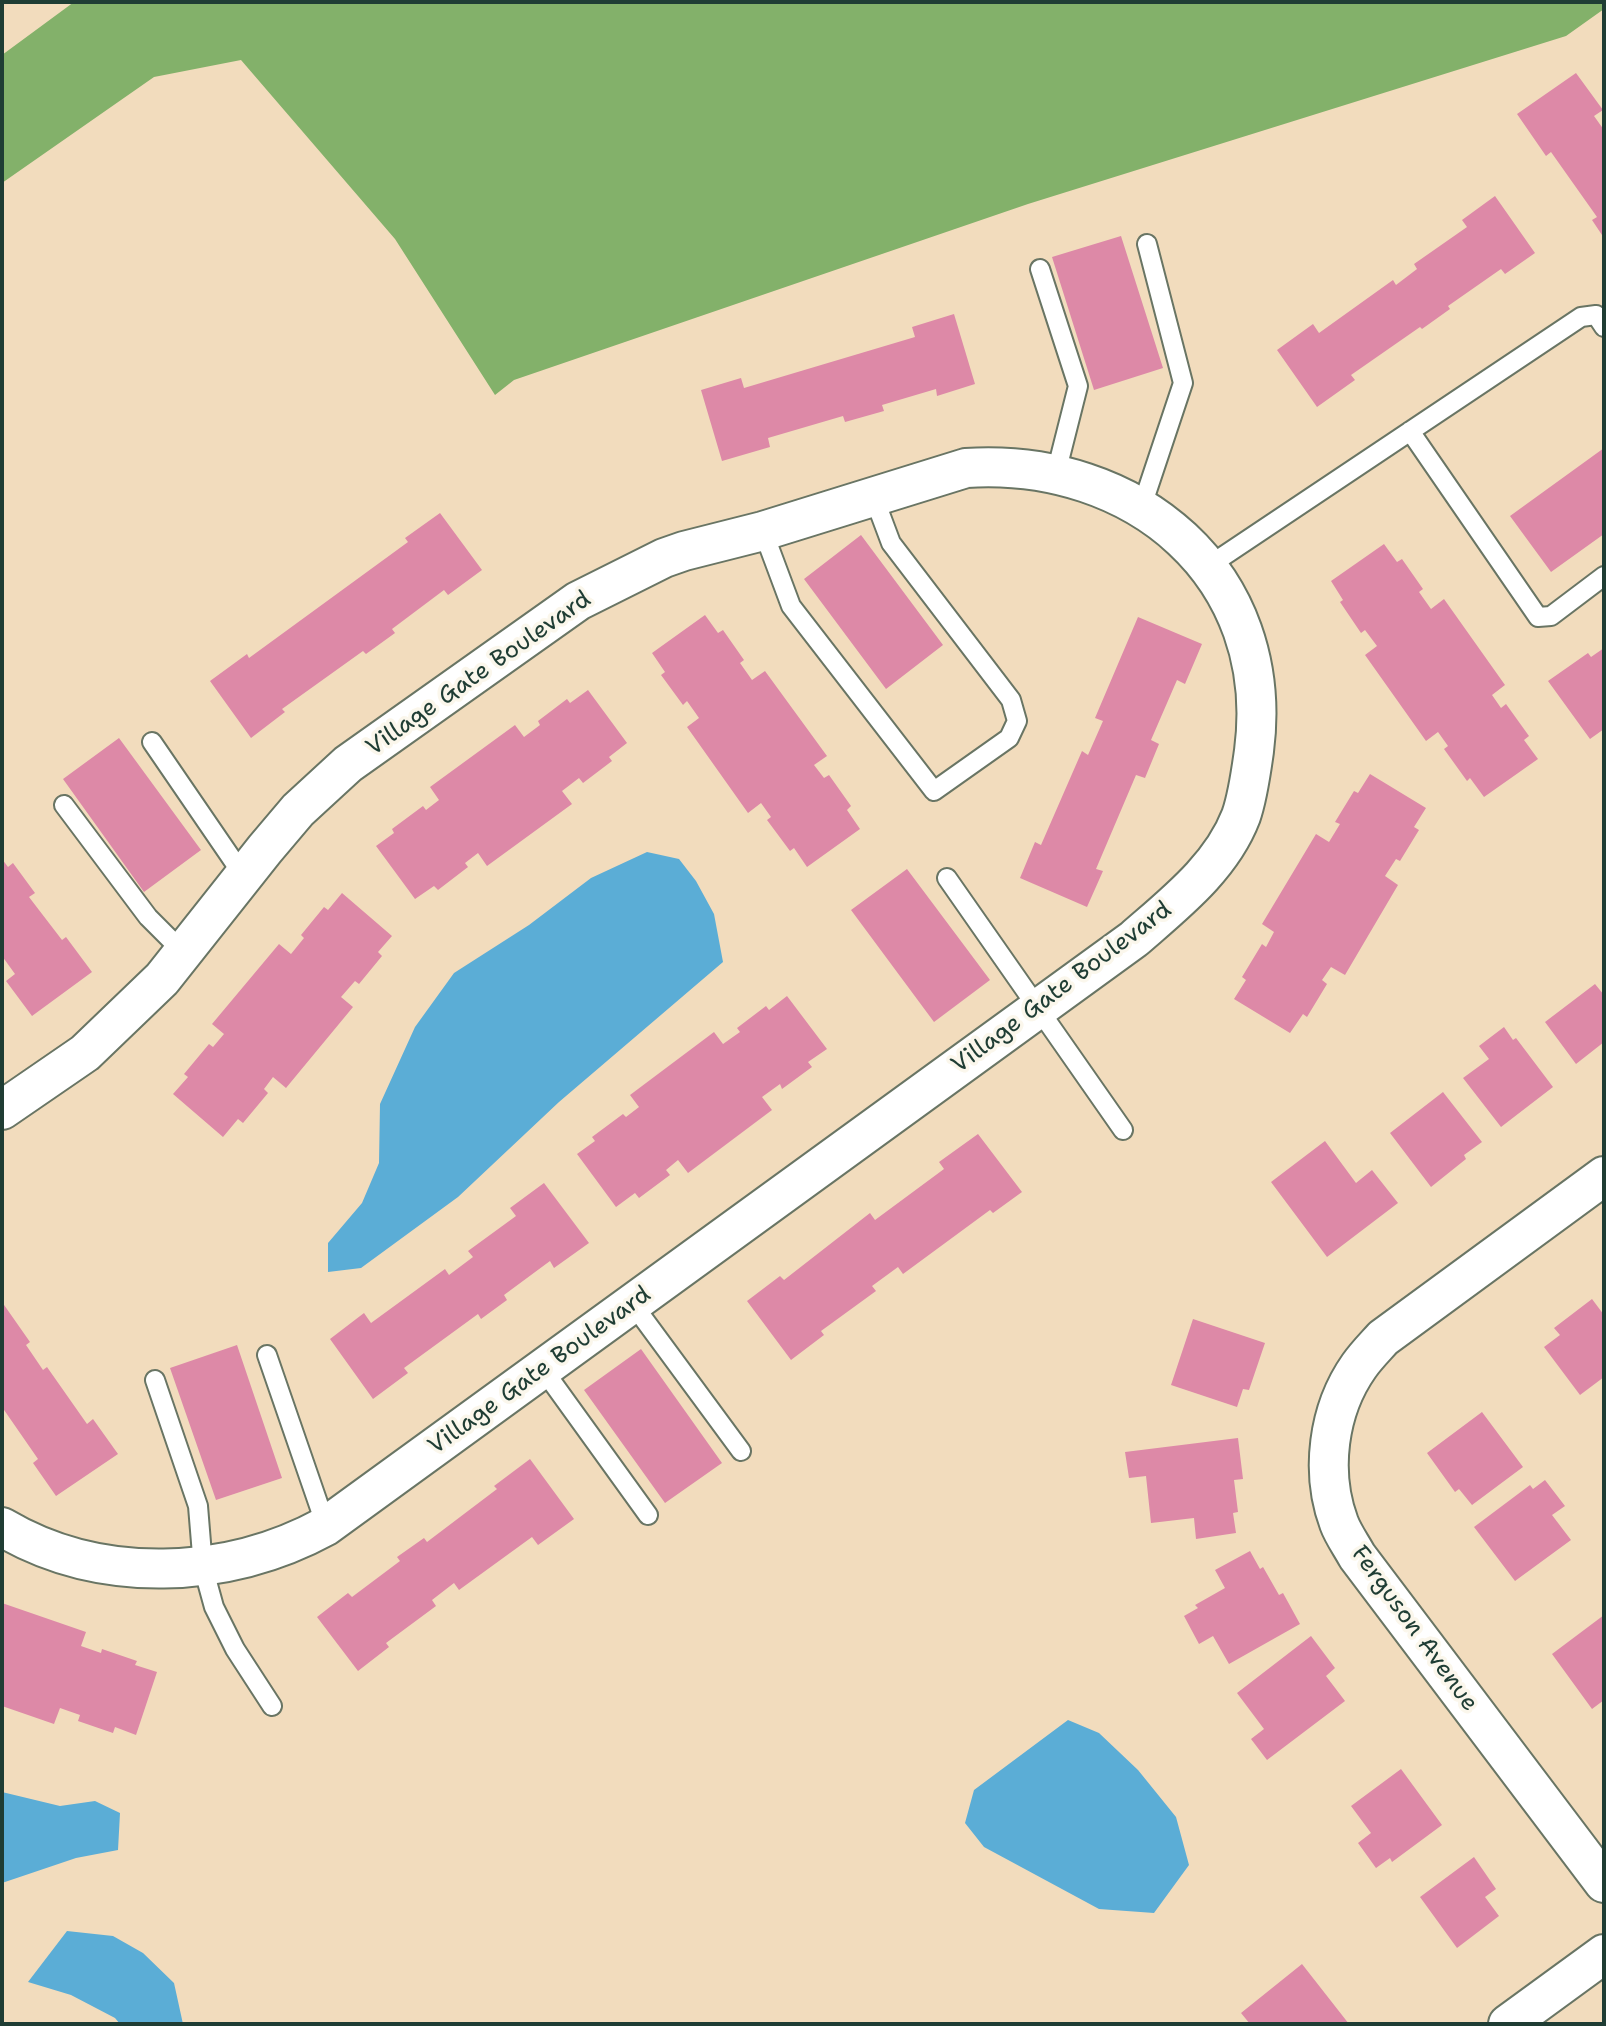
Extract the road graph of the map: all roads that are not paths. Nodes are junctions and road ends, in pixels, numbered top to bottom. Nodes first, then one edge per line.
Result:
1 (1147, 244) dead end
2 (1040, 269) dead end
3 (1604, 327) edge
4 (1410, 431) junction
5 (1056, 473) junction
6 (873, 495) junction
7 (1142, 506) junction
8 (763, 531) junction
9 (1207, 567) junction
10 (1604, 576) edge
11 (152, 742) dead end
12 (64, 805) dead end
13 (243, 875) junction
14 (947, 878) dead end
15 (183, 952) junction
16 (1038, 1009) junction
17 (2, 1110) edge
18 (1123, 1130) dead end
19 (1604, 1176) edge
20 (632, 1303) junction
21 (267, 1355) dead end
22 (542, 1368) junction
23 (155, 1380) dead end
24 (741, 1451) dead end
25 (648, 1515) dead end
26 (326, 1526) junction
27 (2, 1527) edge
28 (203, 1567) junction
29 (272, 1706) dead end
30 (1604, 1883) edge
31 (1604, 1954) edge
32 (1508, 2024) edge

1 - 7 lane
2 - 5 lane
3 - 4 lane
4 - 9 lane
4 - 10 lane
5 - 6 street, Village Gate Boulevard
5 - 7 street, Village Gate Boulevard
6 - 8 street, Village Gate Boulevard
6 - 8 lane
7 - 9 street, Village Gate Boulevard
8 - 13 street, Village Gate Boulevard
9 - 16 street, Village Gate Boulevard
11 - 13 lane
12 - 15 lane
13 - 15 street, Village Gate Boulevard
14 - 16 lane
15 - 17 street, Village Gate Boulevard
16 - 18 lane
16 - 20 street, Village Gate Boulevard
19 - 30 street, Ferguson Avenue
20 - 22 street, Village Gate Boulevard
20 - 24 lane
21 - 26 lane
22 - 25 lane
22 - 26 street, Village Gate Boulevard
23 - 28 lane
26 - 28 street, Village Gate Boulevard
27 - 28 street, Village Gate Boulevard
28 - 29 lane
31 - 32 street

